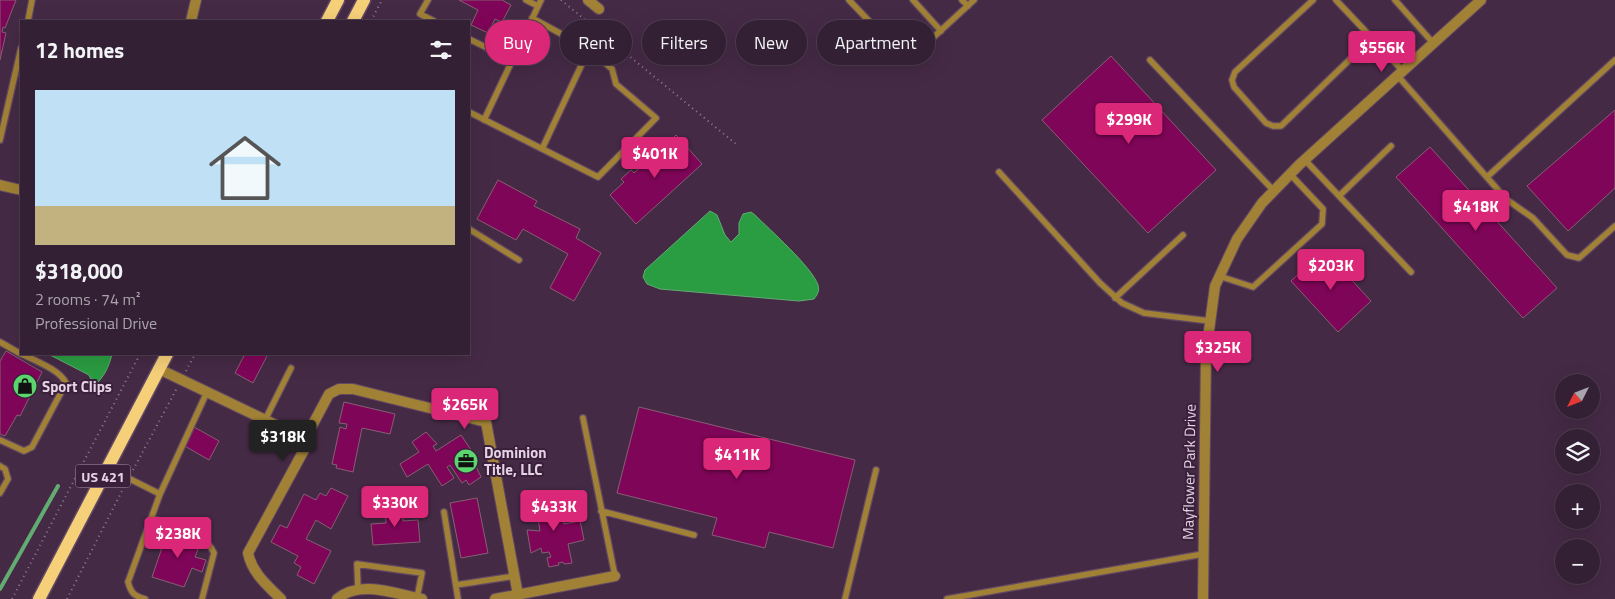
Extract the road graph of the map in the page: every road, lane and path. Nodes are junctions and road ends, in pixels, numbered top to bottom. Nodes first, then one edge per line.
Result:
1 (32, 0) edge
2 (196, 0) edge
3 (338, 0) edge
4 (364, 0) edge
5 (382, 0) edge
6 (428, 0) edge
7 (526, 0) edge
8 (541, 0) edge
9 (561, 0) edge
10 (588, 0) edge
11 (849, 0) edge
12 (913, 0) edge
13 (962, 0) edge
14 (974, 0) edge
15 (1313, 0) edge
16 (1336, 0) edge
17 (1395, 0) edge
18 (1481, 0) edge
19 (538, 6) junction
20 (968, 6) junction
21 (599, 9) dead end
22 (532, 18) joint
23 (28, 20) edge
24 (191, 20) edge
25 (328, 20) edge
26 (354, 20) edge
27 (372, 20) edge
28 (432, 20) edge
29 (941, 31) junction
30 (560, 33) edge
31 (1372, 38) junction
32 (470, 39) edge
33 (1434, 44) junction
34 (485, 47) edge
35 (20, 52) edge
36 (1150, 60) dead end
37 (1615, 60) edge
38 (510, 65) edge
39 (581, 65) edge
40 (607, 65) edge
41 (1400, 73) junction
42 (470, 113) edge
43 (484, 120) junction
44 (0, 140) edge
45 (736, 144) dead end
46 (1391, 146) dead end
47 (542, 149) junction
48 (1302, 162) junction
49 (999, 172) dead end
50 (1290, 174) junction
51 (1487, 176) junction
52 (0, 185) edge
53 (20, 190) edge
54 (1274, 191) junction
55 (1339, 196) junction
56 (1615, 226) edge
57 (470, 231) edge
58 (1183, 235) dead end
59 (520, 260) dead end
60 (1411, 272) dead end
61 (1219, 276) junction
62 (1115, 298) junction
63 (1210, 321) junction
64 (0, 342) edge
65 (20, 353) edge
66 (23, 355) edge
67 (139, 355) edge
68 (166, 355) edge
69 (291, 368) dead end
70 (159, 369) junction
71 (207, 392) junction
72 (583, 418) dead end
73 (265, 420) junction
74 (305, 439) junction
75 (0, 440) edge
76 (0, 466) edge
77 (107, 468) junction
78 (876, 470) dead end
79 (0, 493) edge
80 (160, 494) junction
81 (601, 511) junction
82 (444, 512) dead end
83 (151, 518) junction
84 (694, 535) dead end
85 (1203, 554) junction
86 (515, 576) junction
87 (614, 576) joint
88 (456, 585) junction
89 (358, 590) junction
90 (518, 594) junction
91 (419, 598) edge
92 (12, 599) edge
93 (39, 599) edge
94 (145, 599) edge
95 (202, 599) edge
96 (281, 599) edge
97 (337, 599) edge
98 (458, 599) edge
99 (495, 599) edge
100 (845, 599) edge
101 (947, 599) edge
102 (1203, 599) edge

1 - 23 lane
2 - 24 street
3 - 25 main road
4 - 26 main road
5 - 27 path
6 - 28 lane
7 - 19 lane
8 - 19 lane
9 - 45 path
10 - 21 street
11 - 29 lane
12 - 29 lane
13 - 20 lane
14 - 20 lane
15 - 31 lane
16 - 31 lane
17 - 33 lane
18 - 33 street, Mayflower Park Drive
19 - 22 lane
20 - 29 lane
22 - 30 lane
31 - 41 lane
32 - 34 lane
33 - 41 street, Mayflower Park Drive
35 - 44 lane
36 - 54 lane
37 - 51 lane
38 - 43 lane
39 - 47 lane
40 - 47 lane
41 - 48 street, Mayflower Park Drive
41 - 51 lane
42 - 43 lane
43 - 47 lane
46 - 55 lane
48 - 50 street, Mayflower Park Drive
48 - 55 lane
49 - 62 lane
50 - 54 street, Mayflower Park Drive
50 - 61 lane
51 - 56 lane
52 - 53 street
54 - 61 street, Mayflower Park Drive
55 - 60 lane
57 - 59 lane
58 - 62 lane
61 - 63 street, Mayflower Park Drive
62 - 63 lane
63 - 85 street, Mayflower Park Drive
64 - 65 lane
66 - 75 lane
67 - 92 path
68 - 70 main road, US 421
69 - 73 lane
70 - 71 street
70 - 77 main road, US 421
71 - 73 street
71 - 80 lane
72 - 81 lane
73 - 74 street
74 - 86 street
74 - 96 street
76 - 79 lane
77 - 80 lane
77 - 93 main road, US 421
78 - 100 lane
80 - 83 lane
81 - 84 lane
81 - 87 lane
82 - 88 lane
83 - 94 lane
83 - 95 lane
85 - 101 lane
85 - 102 street, Mayflower Park Drive
86 - 88 lane
86 - 90 street
87 - 90 street
88 - 98 lane
89 - 91 street
89 - 91 lane
89 - 97 street
90 - 99 street

